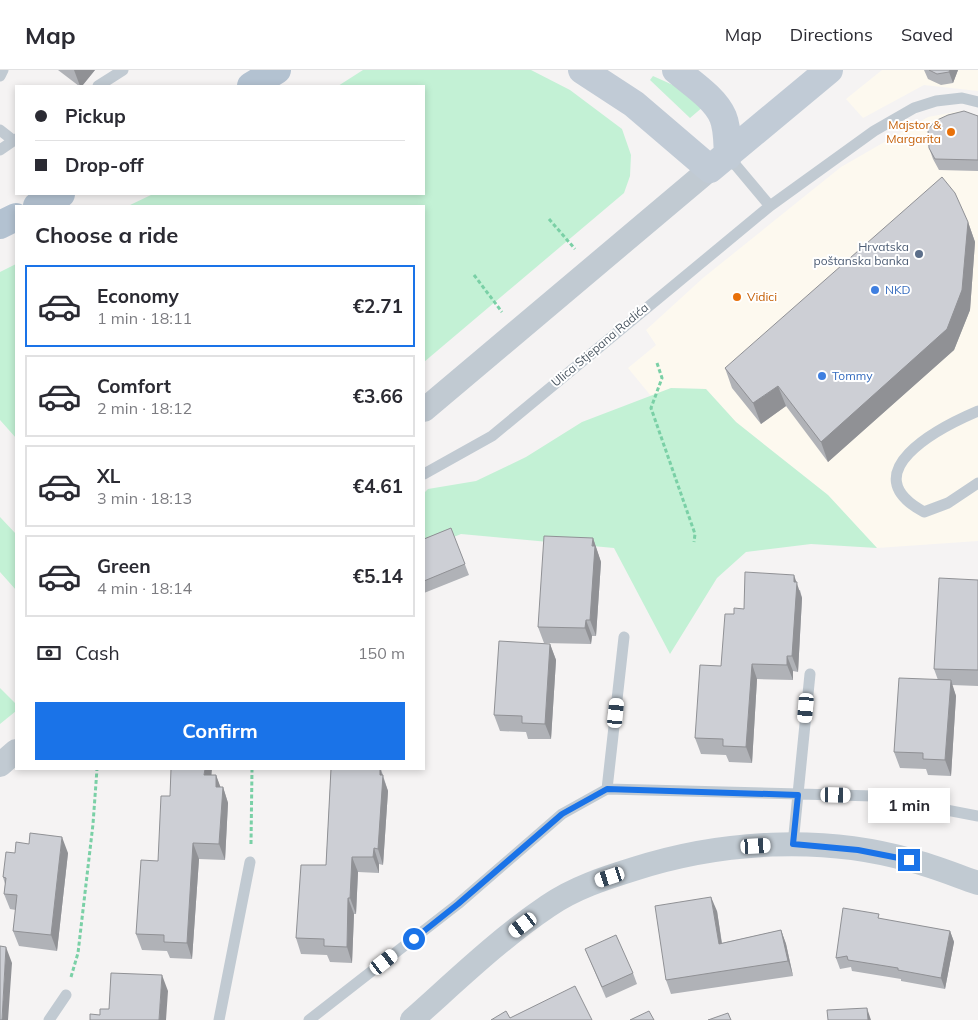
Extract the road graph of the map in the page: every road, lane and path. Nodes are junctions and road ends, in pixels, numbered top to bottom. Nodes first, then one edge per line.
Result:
1 (3, 70) edge
2 (123, 70) edge
3 (277, 70) edge
4 (582, 70) edge
5 (676, 70) edge
6 (688, 70) edge
7 (828, 70) edge
8 (0, 76) edge
9 (100, 85) edge
10 (253, 85) edge
11 (978, 102) edge
12 (0, 130) edge
13 (15, 140) edge
14 (0, 150) edge
15 (719, 162) junction
16 (59, 195) edge
17 (39, 205) edge
18 (770, 206) junction
19 (15, 218) edge
20 (549, 219) dead end
21 (0, 225) edge
22 (575, 249) dead end
23 (474, 275) dead end
24 (503, 313) dead end
25 (657, 363) dead end
26 (425, 409) edge
27 (978, 411) edge
28 (425, 473) edge
29 (978, 483) edge
30 (694, 542) dead end
31 (624, 637) dead end
32 (810, 674) dead end
33 (15, 752) edge
34 (0, 765) edge
35 (97, 770) edge
36 (252, 770) edge
37 (607, 789) junction
38 (798, 795) junction
39 (978, 816) edge
40 (793, 844) junction
41 (250, 862) joint
42 (978, 883) edge
43 (66, 995) joint
44 (49, 1020) edge
45 (219, 1020) edge
46 (309, 1020) edge
47 (412, 1020) edge

1 - 8 lane
2 - 9 lane
3 - 10 main road
4 - 15 main road
5 - 6 main road
5 - 15 main road
7 - 15 main road
11 - 18 lane, Ulica Stjepana Radića
12 - 13 lane
13 - 14 lane
15 - 18 lane
15 - 26 street
16 - 17 main road
18 - 28 lane, Ulica Stjepana Radića
19 - 21 main road
20 - 22 path
23 - 24 path
25 - 30 path
27 - 29 lane
31 - 37 lane
32 - 38 lane
33 - 34 street
35 - 43 path
36 - 41 path
37 - 38 lane
37 - 46 lane
38 - 39 lane
38 - 40 lane
40 - 42 street
40 - 47 street
41 - 45 lane
43 - 44 lane

